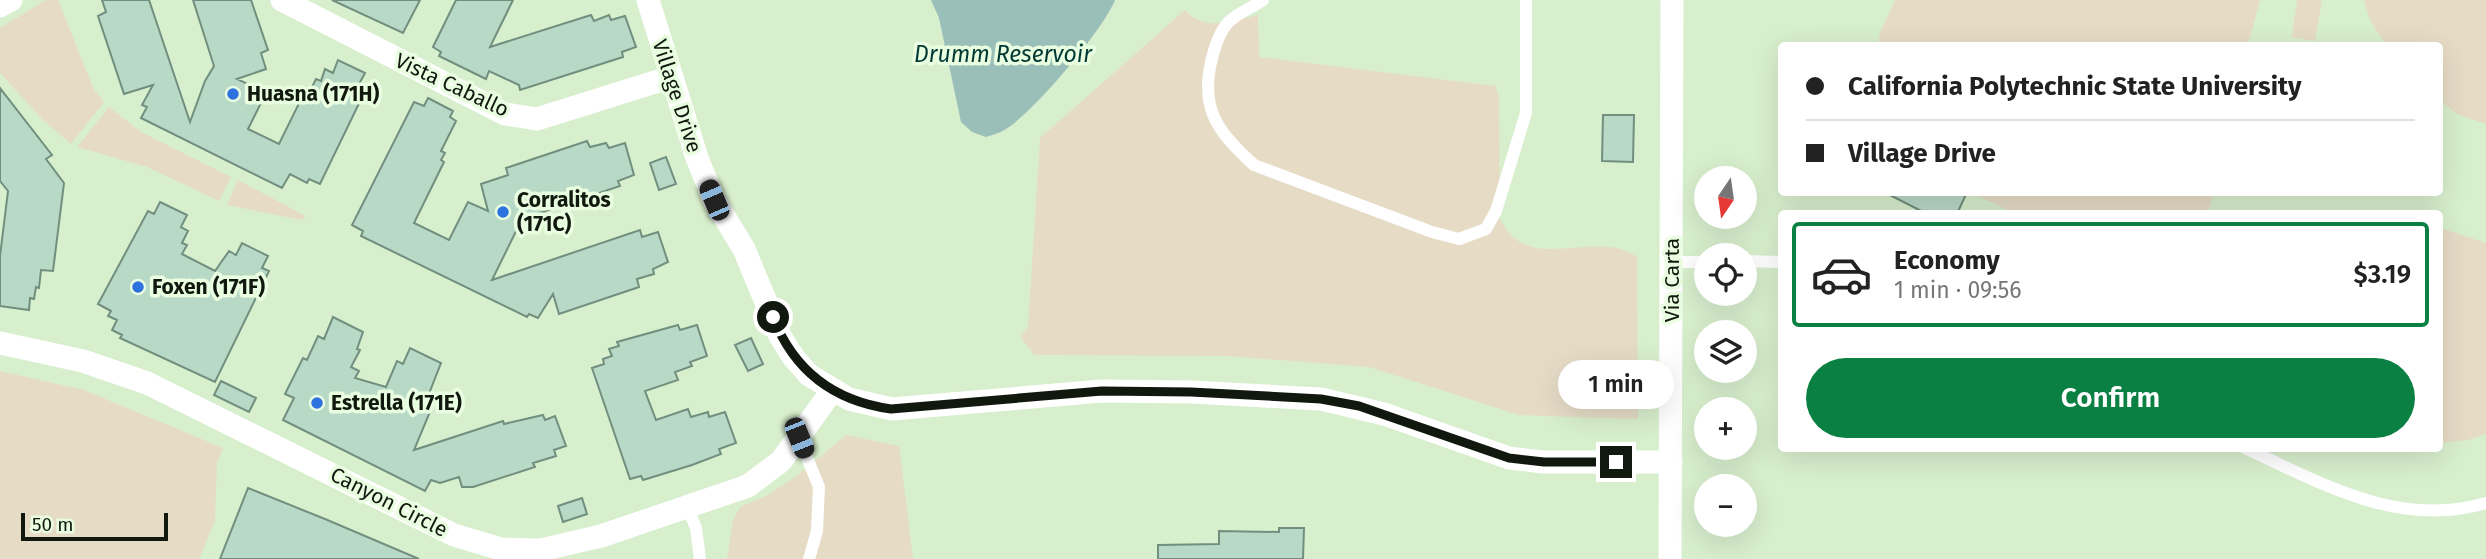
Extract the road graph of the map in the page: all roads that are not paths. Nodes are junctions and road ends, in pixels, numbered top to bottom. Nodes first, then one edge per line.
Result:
1 (11, 0) edge
2 (282, 0) edge
3 (648, 0) edge
4 (1263, 0) edge
5 (1526, 0) edge
6 (1672, 0) edge
7 (0, 6) edge
8 (671, 77) junction
9 (1757, 261) edge
10 (1672, 262) junction
11 (1694, 262) edge
12 (1778, 262) edge
13 (0, 343) edge
14 (832, 391) junction
15 (799, 438) junction
16 (2254, 452) edge
17 (1671, 461) junction
18 (2486, 503) edge
19 (687, 506) junction
20 (700, 559) edge
21 (809, 559) edge
22 (1670, 559) edge

1 - 7 street
2 - 8 street, Vista Caballo
3 - 8 street, Village Drive
4 - 5 lane
6 - 10 street, Via Carta
8 - 14 street, Village Drive
9 - 12 lane
10 - 11 lane
10 - 17 street, Via Carta
13 - 19 street, Canyon Circle
14 - 15 street, Canyon Circle
14 - 17 street, Village Drive
15 - 19 street, Canyon Circle
15 - 21 lane
16 - 18 lane
17 - 22 street, Via Carta
19 - 20 lane

